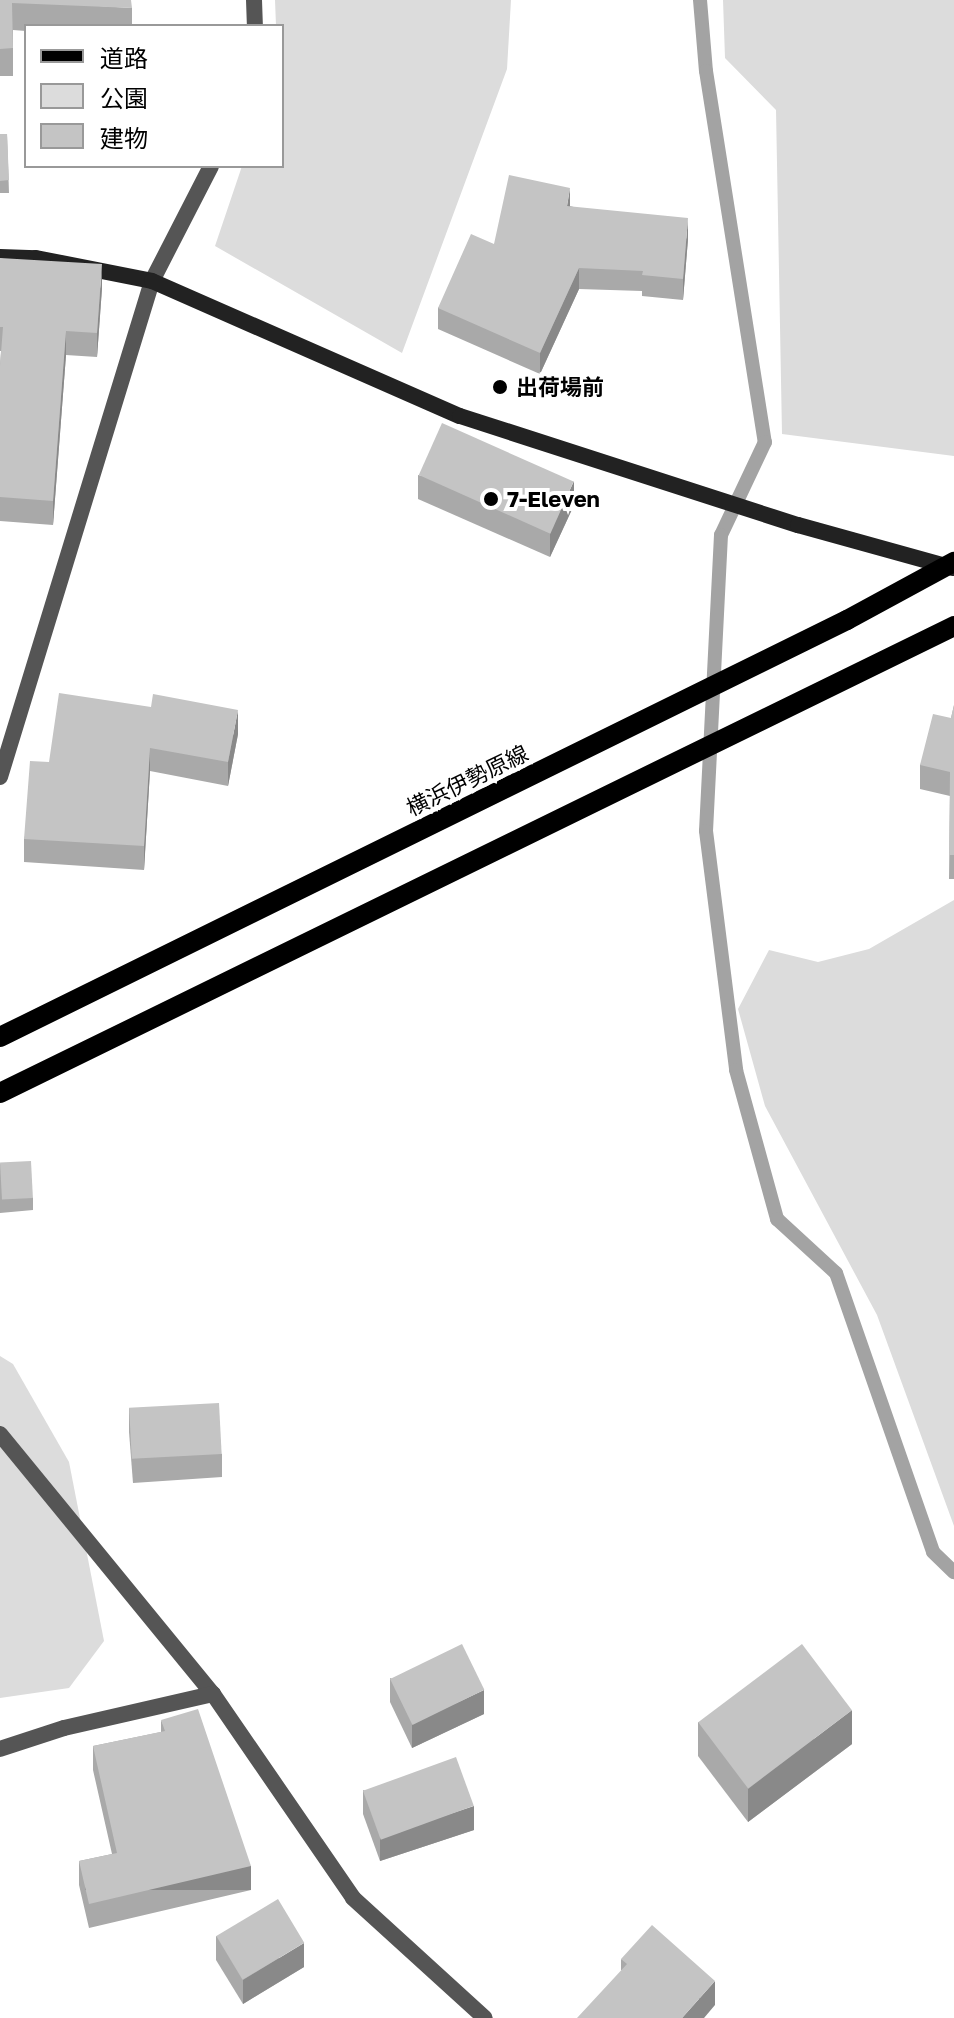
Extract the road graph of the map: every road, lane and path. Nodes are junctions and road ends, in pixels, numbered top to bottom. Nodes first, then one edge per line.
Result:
1 (254, 0) edge
2 (255, 24) edge
3 (210, 168) edge
4 (0, 257) edge
5 (152, 281) junction
6 (952, 565) edge
7 (954, 626) edge
8 (1, 768) edge
9 (0, 1037) edge
10 (0, 1093) edge
11 (0, 1434) edge
12 (213, 1694) junction
13 (0, 1749) edge
14 (485, 2018) edge

1 - 2 street
3 - 5 street
4 - 5 street
5 - 6 street
5 - 8 street
6 - 9 main road, 横浜伊勢原線
7 - 10 main road
11 - 12 street
12 - 13 street
12 - 14 street

